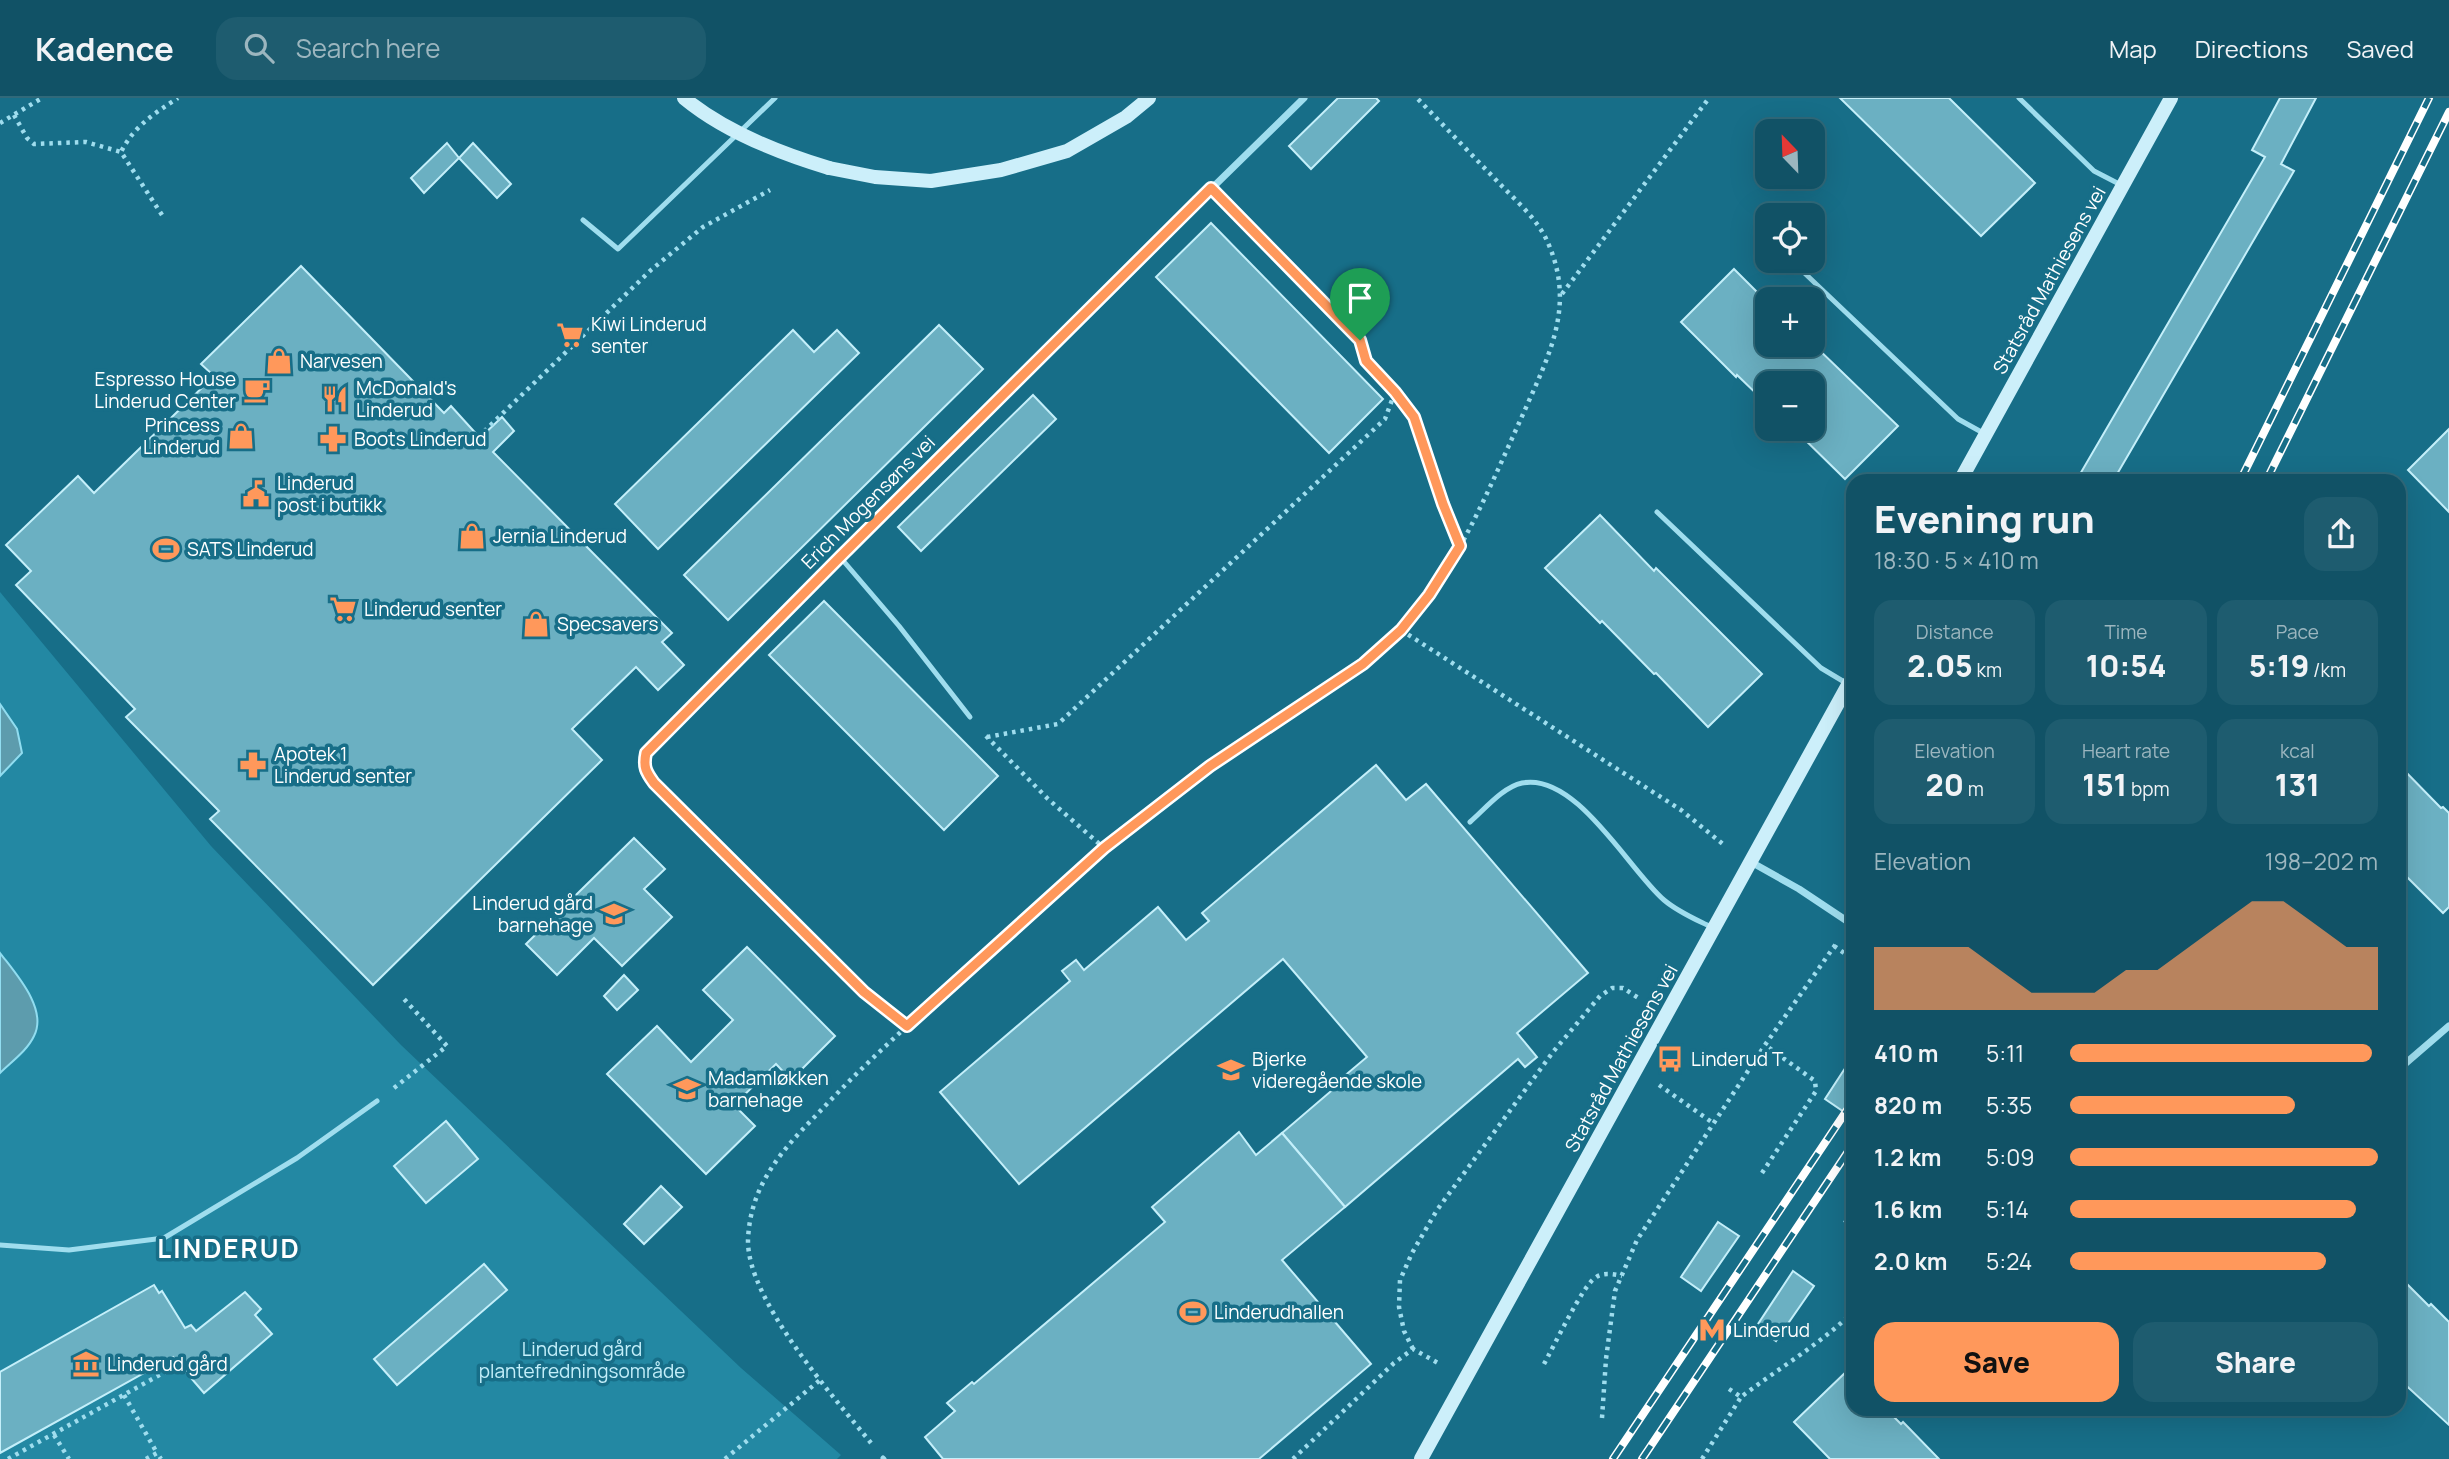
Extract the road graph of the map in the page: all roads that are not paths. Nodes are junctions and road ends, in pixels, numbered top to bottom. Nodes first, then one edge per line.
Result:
1 (684, 98) edge
2 (775, 98) edge
3 (1149, 98) edge
4 (1304, 98) edge
5 (2019, 98) edge
6 (2171, 98) edge
7 (2123, 186) junction
8 (1211, 188) junction
9 (583, 220) dead end
10 (1804, 273) edge
11 (1360, 340) road end
12 (1986, 434) junction
13 (1964, 474) edge
14 (1657, 512) dead end
15 (840, 557) junction
16 (1846, 678) edge
17 (1846, 689) edge
18 (970, 717) road end
19 (1470, 822) dead end
20 (1751, 862) junction
21 (1846, 920) edge
22 (1714, 929) junction
23 (815, 943) road end
24 (2449, 1026) edge
25 (2406, 1063) edge
26 (377, 1101) road end
27 (0, 1245) edge
28 (1421, 1459) edge

1 - 3 street, bridge
2 - 9 lane
4 - 8 street, Erich Mogensøns vei
5 - 7 lane
6 - 7 street, Statsråd Mathiesens vei
7 - 12 street, Statsråd Mathiesens vei
8 - 11 lane
8 - 15 street, Erich Mogensøns vei
10 - 12 lane
12 - 13 street, Statsråd Mathiesens vei
14 - 16 lane
15 - 18 lane
15 - 23 street, Erich Mogensøns vei
17 - 20 street, Statsråd Mathiesens vei
19 - 22 lane
20 - 21 street
20 - 22 street, Statsråd Mathiesens vei
22 - 28 street, Statsråd Mathiesens vei
24 - 25 street
26 - 27 lane

